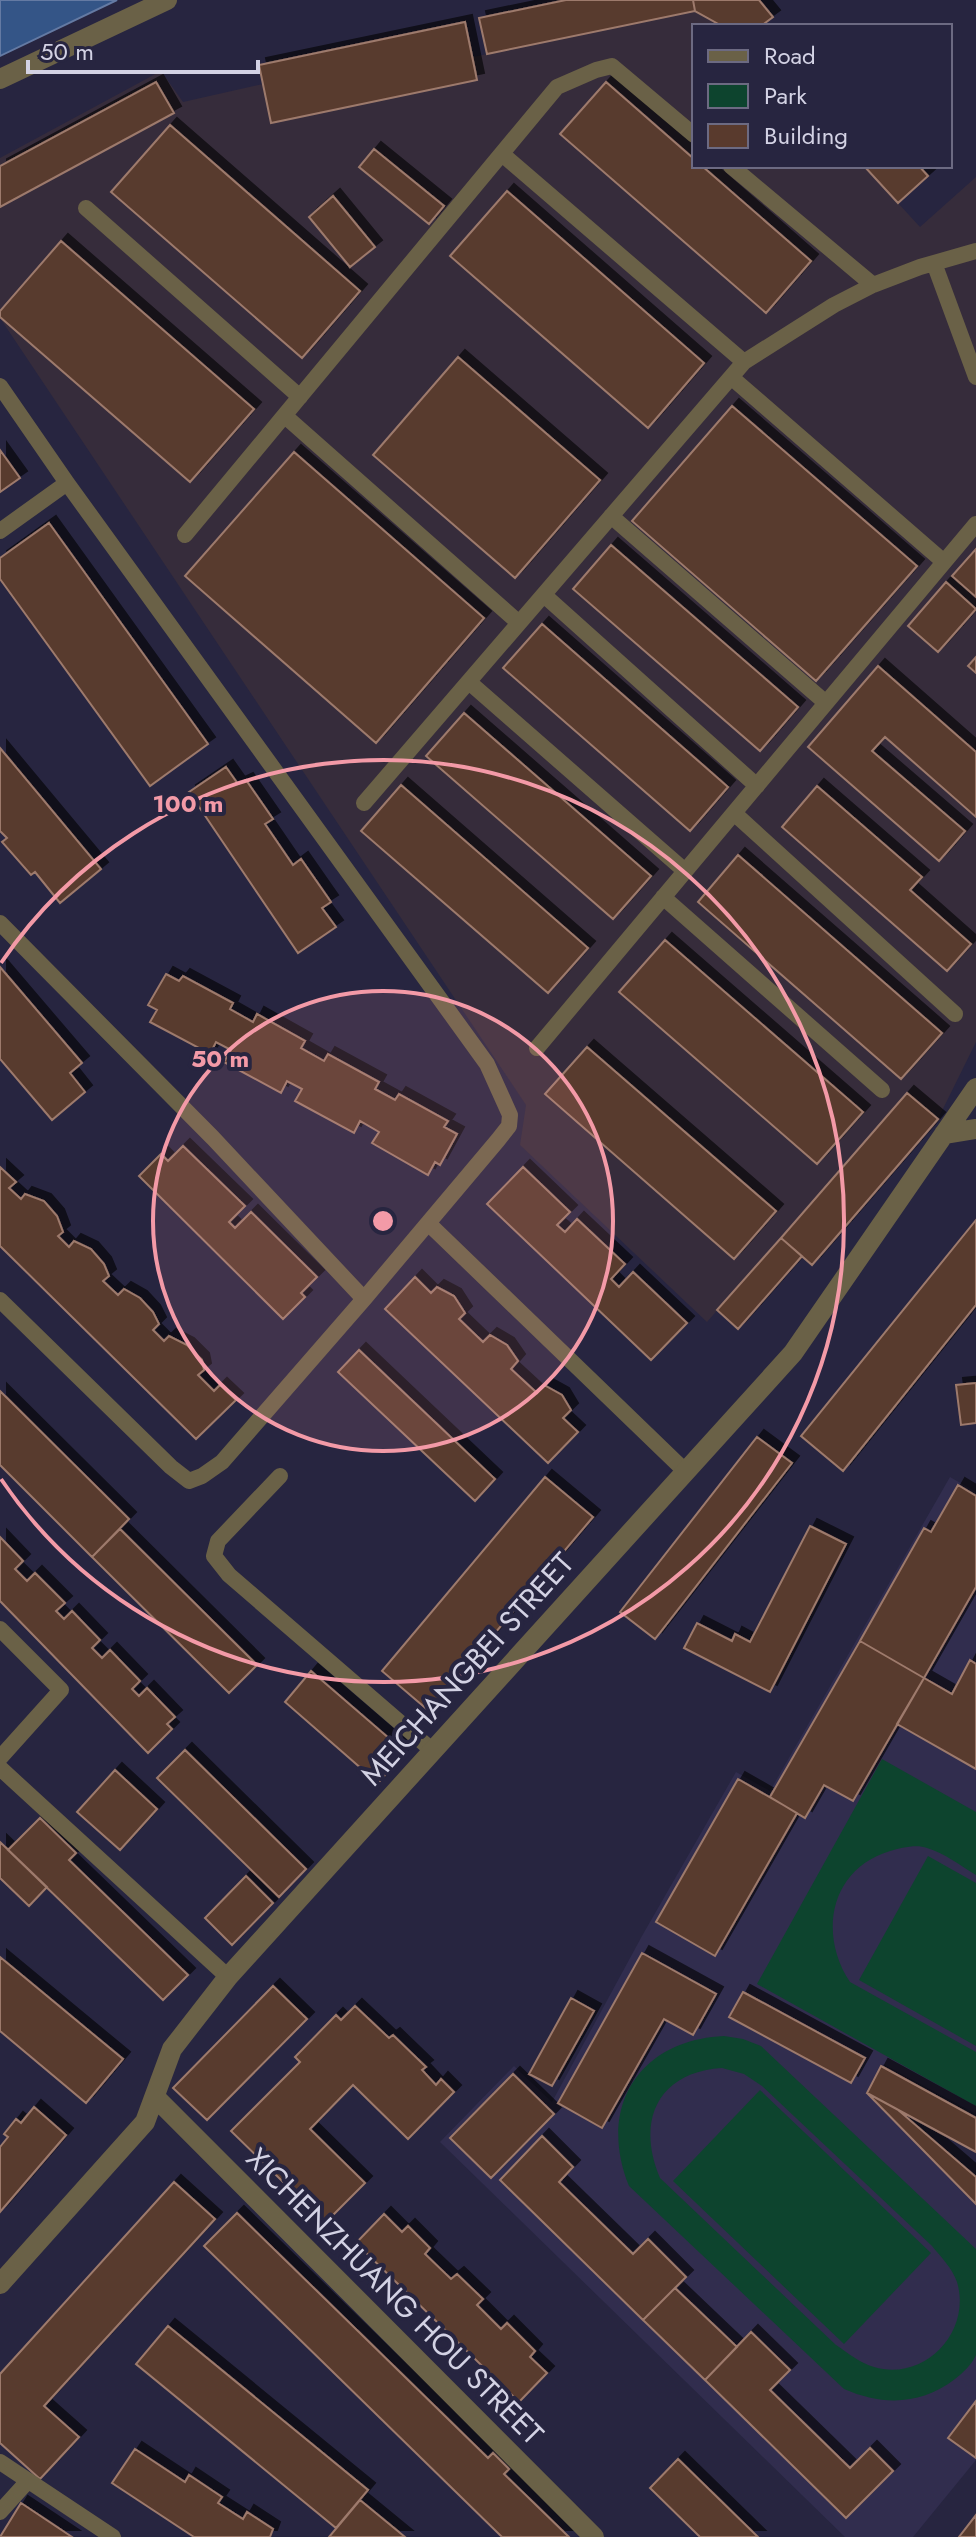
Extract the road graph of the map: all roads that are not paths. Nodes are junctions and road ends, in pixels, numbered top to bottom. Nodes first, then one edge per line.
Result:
1 (167, 0) edge
2 (0, 79) edge
3 (692, 133) edge
4 (502, 154) junction
5 (733, 168) edge
6 (86, 208) dead end
7 (976, 251) edge
8 (934, 263) junction
9 (873, 285) junction
10 (744, 362) junction
11 (731, 377) junction
12 (976, 377) edge
13 (0, 386) edge
14 (300, 397) junction
15 (285, 416) junction
16 (67, 483) junction
17 (611, 516) junction
18 (976, 524) edge
19 (0, 531) edge
20 (185, 535) dead end
21 (944, 562) junction
22 (544, 595) junction
23 (519, 623) junction
24 (469, 682) junction
25 (826, 703) junction
26 (757, 786) junction
27 (364, 803) dead end
28 (734, 813) junction
29 (685, 871) junction
30 (663, 897) junction
31 (0, 923) edge
32 (955, 1014) dead end
33 (537, 1048) dead end
34 (976, 1088) edge
35 (882, 1090) dead end
36 (976, 1129) edge
37 (944, 1134) junction
38 (428, 1223) junction
39 (364, 1299) junction
40 (0, 1300) edge
41 (685, 1471) junction
42 (280, 1476) dead end
43 (0, 1629) edge
44 (433, 1751) junction
45 (0, 1758) edge
46 (0, 1768) edge
47 (228, 1977) junction
48 (155, 2097) junction
49 (0, 2284) edge
50 (0, 2462) edge
51 (27, 2482) junction
52 (0, 2512) edge
53 (113, 2537) edge
54 (594, 2537) edge

1 - 2 street
3 - 4 lane
4 - 10 lane
4 - 14 lane
5 - 9 lane
6 - 14 lane
7 - 8 lane
8 - 9 lane
8 - 12 lane
9 - 10 lane
10 - 11 lane
11 - 17 lane
11 - 21 lane
13 - 16 lane
14 - 15 lane
15 - 20 lane
15 - 23 lane
16 - 19 lane
16 - 38 lane
17 - 22 lane
17 - 25 lane
18 - 21 lane
21 - 25 lane
22 - 23 lane
22 - 26 lane
23 - 24 lane
24 - 27 lane
24 - 29 lane
25 - 26 lane
26 - 28 lane
28 - 29 lane
28 - 32 lane
29 - 30 lane
30 - 33 lane
30 - 35 lane
31 - 39 lane
34 - 37 street, MEICHANGBEI STREET
36 - 37 street
37 - 41 street, MEICHANGBEI STREET
38 - 39 lane
38 - 41 lane
39 - 40 lane
41 - 44 street, MEICHANGBEI STREET
42 - 44 lane
43 - 45 lane
44 - 47 street, MEICHANGBEI STREET
46 - 47 lane
47 - 48 street, MEICHANGBEI STREET
48 - 49 street, MEICHANGBEI STREET
48 - 54 street, XICHENZHUANG HOU STREET
50 - 51 lane
51 - 52 lane
51 - 53 lane

